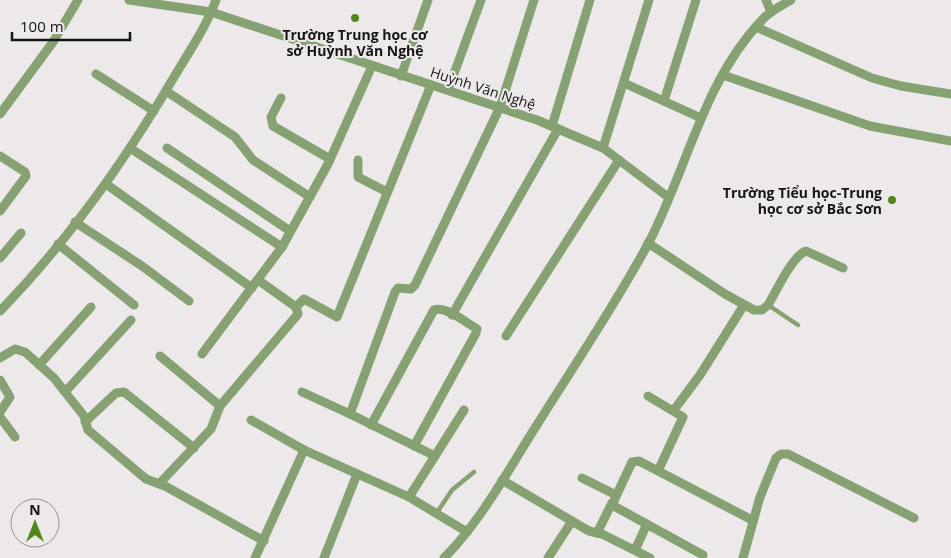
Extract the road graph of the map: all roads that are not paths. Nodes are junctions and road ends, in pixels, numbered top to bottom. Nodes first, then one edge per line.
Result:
1 (78, 0) edge
2 (129, 0) edge
3 (216, 0) edge
4 (428, 0) edge
5 (481, 0) edge
6 (534, 0) edge
7 (590, 0) edge
8 (649, 0) edge
9 (696, 0) edge
10 (766, 0) edge
11 (791, 0) edge
12 (211, 12) junction
13 (771, 12) junction
14 (756, 27) junction
15 (372, 66) junction
16 (96, 74) dead end
17 (723, 75) junction
18 (401, 76) junction
19 (624, 83) junction
20 (430, 85) junction
21 (448, 90) junction
22 (166, 91) junction
23 (951, 94) edge
24 (281, 98) dead end
25 (664, 101) junction
26 (500, 107) junction
27 (154, 110) junction
28 (0, 114) edge
29 (701, 118) junction
30 (555, 128) junction
31 (951, 141) edge
32 (130, 148) junction
33 (167, 148) dead end
34 (603, 148) junction
35 (0, 156) edge
36 (330, 159) junction
37 (358, 160) dead end
38 (619, 160) junction
39 (106, 184) junction
40 (387, 192) junction
41 (310, 197) junction
42 (668, 197) junction
43 (0, 211) edge
44 (75, 222) junction
45 (290, 231) junction
46 (21, 233) dead end
47 (648, 243) junction
48 (58, 244) junction
49 (282, 247) junction
50 (0, 258) edge
51 (843, 268) dead end
52 (258, 280) junction
53 (252, 288) junction
54 (189, 301) dead end
55 (134, 304) dead end
56 (744, 304) junction
57 (768, 305) junction
58 (296, 306) junction
59 (90, 307) dead end
60 (0, 311) edge
61 (452, 315) junction
62 (131, 320) dead end
63 (798, 325) dead end
64 (506, 336) dead end
65 (202, 354) dead end
66 (160, 356) dead end
67 (0, 358) edge
68 (39, 365) junction
69 (0, 380) edge
70 (65, 392) junction
71 (302, 392) dead end
72 (648, 396) dead end
73 (220, 406) junction
74 (464, 410) dead end
75 (674, 410) junction
76 (0, 412) edge
77 (350, 414) junction
78 (0, 417) edge
79 (251, 420) dead end
80 (85, 422) junction
81 (371, 425) junction
82 (15, 437) dead end
83 (414, 446) junction
84 (194, 448) junction
85 (304, 450) junction
86 (435, 456) junction
87 (658, 471) junction
88 (474, 472) dead end
89 (357, 474) junction
90 (582, 478) dead end
91 (502, 480) junction
92 (159, 484) junction
93 (408, 497) junction
94 (614, 499) junction
95 (436, 514) junction
96 (914, 518) dead end
97 (752, 520) junction
98 (572, 522) junction
99 (647, 524) junction
100 (467, 532) junction
101 (597, 532) junction
102 (264, 541) junction
103 (635, 550) junction
104 (703, 556) dead end
105 (255, 558) edge
106 (324, 558) edge
107 (444, 558) edge
108 (548, 558) edge
109 (650, 558) edge
110 (743, 558) edge

1 - 28 street
2 - 12 street, Huỳnh Văn Nghệ
3 - 12 street
4 - 18 street
5 - 21 street
6 - 26 street
7 - 30 street
8 - 19 street
9 - 25 street
10 - 13 street
11 - 13 street
12 - 15 street, Huỳnh Văn Nghệ
12 - 22 street
13 - 14 street
14 - 17 street
14 - 23 street
15 - 18 street, Huỳnh Văn Nghệ
15 - 36 street
16 - 27 street
17 - 29 street
17 - 31 street
18 - 20 street, Huỳnh Văn Nghệ
19 - 25 street
19 - 34 street
20 - 21 street, Huỳnh Văn Nghệ
20 - 40 street
21 - 26 street, Huỳnh Văn Nghệ
22 - 27 street
22 - 41 street
24 - 36 street
25 - 29 street
26 - 30 street, Huỳnh Văn Nghệ
26 - 77 street
27 - 32 street
29 - 42 street
30 - 34 street, Huỳnh Văn Nghệ
30 - 61 street
32 - 39 street
32 - 49 street
33 - 45 street
34 - 38 street, Huỳnh Văn Nghệ
35 - 43 street
36 - 41 street
37 - 40 street
38 - 42 street, Huỳnh Văn Nghệ
38 - 64 street
39 - 44 street
39 - 53 street
40 - 58 street
41 - 45 street
42 - 47 street
44 - 48 street
44 - 54 street
45 - 49 street
46 - 50 street
47 - 56 street
47 - 91 street
48 - 55 street
48 - 60 street
49 - 52 street
51 - 57 street
52 - 53 street
52 - 58 street
53 - 65 street
56 - 57 street
56 - 75 street
57 - 63 lane
58 - 73 street
59 - 68 street
61 - 81 street
61 - 83 street
62 - 70 street
66 - 73 street
67 - 68 street
68 - 70 street
69 - 76 street
70 - 80 street
71 - 77 street
72 - 75 street
73 - 84 street
74 - 86 street
75 - 87 street
77 - 81 street
78 - 82 street
79 - 85 street
80 - 84 street
80 - 92 street
81 - 83 street
83 - 86 street
84 - 92 street
85 - 89 street
85 - 102 street
86 - 93 street
87 - 94 street
87 - 97 street
88 - 95 lane
89 - 93 street
89 - 106 street
90 - 94 street
91 - 98 street
91 - 100 street
92 - 102 street
93 - 95 street
94 - 99 street
94 - 101 street
95 - 100 street
96 - 97 street
97 - 110 street
98 - 101 street
98 - 108 street
99 - 103 street
99 - 104 street
100 - 107 street
101 - 103 street
102 - 105 street
103 - 109 street

